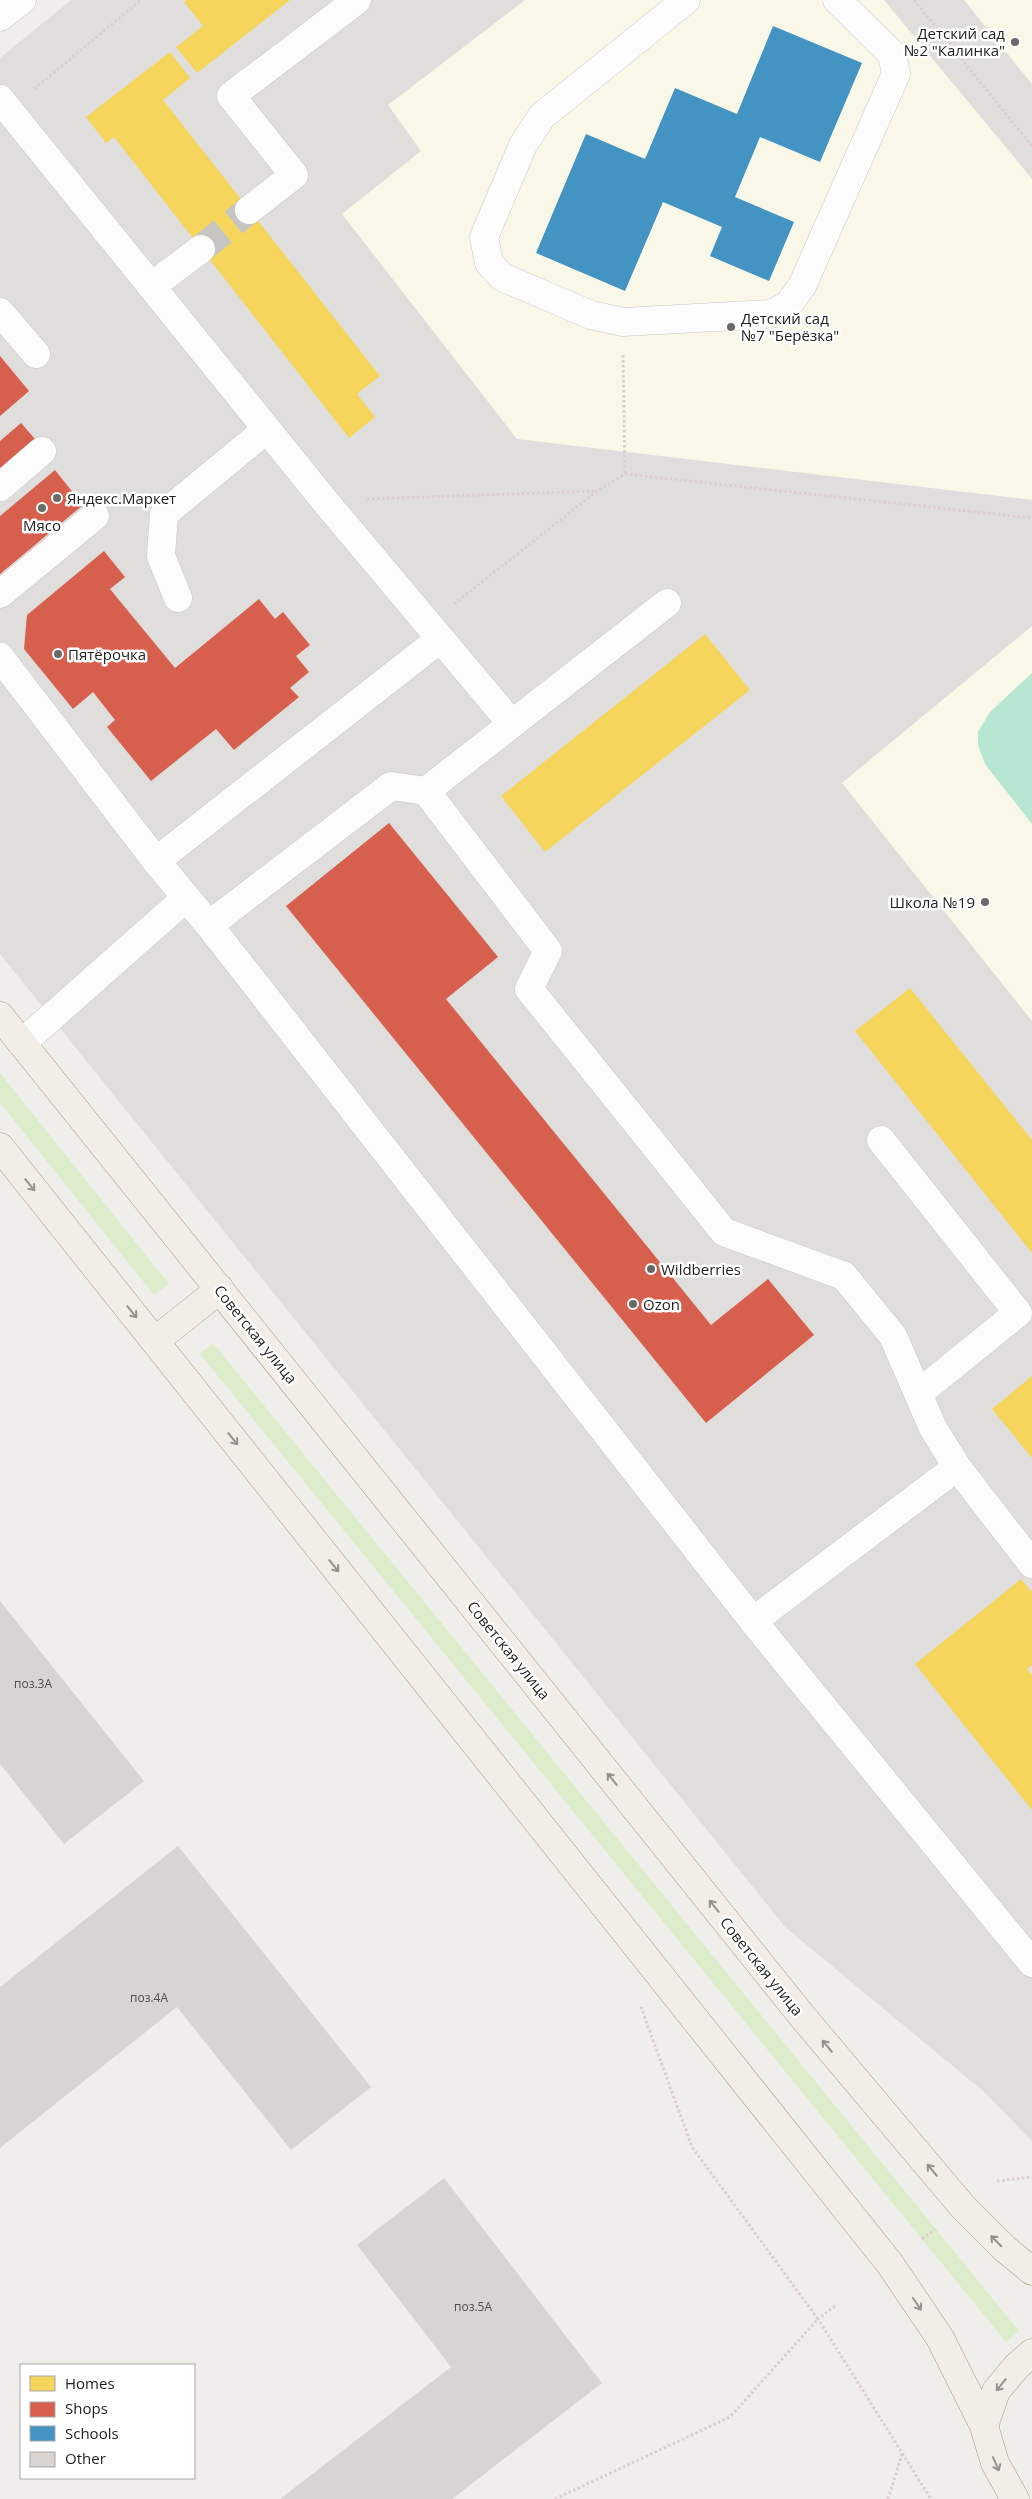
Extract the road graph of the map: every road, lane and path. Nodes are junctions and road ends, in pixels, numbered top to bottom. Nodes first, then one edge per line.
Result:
1 (22, 0) edge
2 (141, 0) edge
3 (357, 0) edge
4 (686, 0) edge
5 (837, 0) edge
6 (914, 0) edge
7 (0, 17) edge
8 (5, 104) edge
9 (1032, 146) edge
10 (250, 210) tunnel mouth
11 (201, 249) tunnel mouth
12 (153, 285) junction
13 (0, 312) edge
14 (623, 322) junction
15 (36, 354) dead end
16 (267, 429) junction
17 (42, 451) dead end
18 (625, 474) junction
19 (0, 487) edge
20 (597, 491) junction
21 (324, 500) junction
22 (95, 516) dead end
23 (1032, 518) edge
24 (0, 594) edge
25 (178, 598) dead end
26 (667, 603) dead end
27 (434, 632) junction
28 (0, 657) edge
29 (512, 724) junction
30 (426, 791) junction
31 (156, 861) junction
32 (186, 898) junction
33 (209, 925) junction
34 (0, 1016) edge
35 (22, 1044) junction
36 (882, 1140) dead end
37 (0, 1147) edge
38 (220, 1288) junction
39 (155, 1341) junction
40 (919, 1393) junction
41 (958, 1467) junction
42 (1032, 1564) edge
43 (753, 1621) junction
44 (1032, 1963) edge
45 (640, 2006) dead end
46 (1032, 2176) edge
47 (997, 2181) dead end
48 (935, 2229) dead end
49 (922, 2239) dead end
50 (1032, 2272) edge
51 (835, 2306) dead end
52 (818, 2319) junction
53 (1032, 2353) edge
54 (984, 2426) junction
55 (903, 2453) junction
56 (555, 2499) edge
57 (888, 2499) edge
58 (931, 2499) edge
59 (1015, 2499) edge

1 - 7 street
2 - 8 path
3 - 10 street
4 - 14 street
5 - 14 street
6 - 9 path
8 - 12 street
11 - 12 street
12 - 16 street
13 - 15 street
14 - 18 path
16 - 21 street
16 - 25 street
17 - 19 street
18 - 20 path
18 - 23 path
20 - 21 path
20 - 27 path
21 - 27 street
22 - 24 street
26 - 29 street
27 - 29 street
27 - 31 street
28 - 31 street
29 - 30 street
30 - 33 street
30 - 40 street
31 - 32 street
32 - 33 street
32 - 35 street
33 - 43 street
34 - 35 main road, Советская улица
35 - 38 main road, Советская улица
36 - 40 street
37 -> 39 main road
38 - 39 main road
50 -> 38 main road, Советская улица
39 -> 54 main road
40 - 41 street
41 - 42 street
41 - 43 street
43 - 44 street
45 - 52 path
46 - 47 path
48 - 49 path
51 - 52 path
52 - 55 path
52 - 56 path
53 -> 54 main road
54 -> 59 main road
55 - 57 path
55 - 58 path

